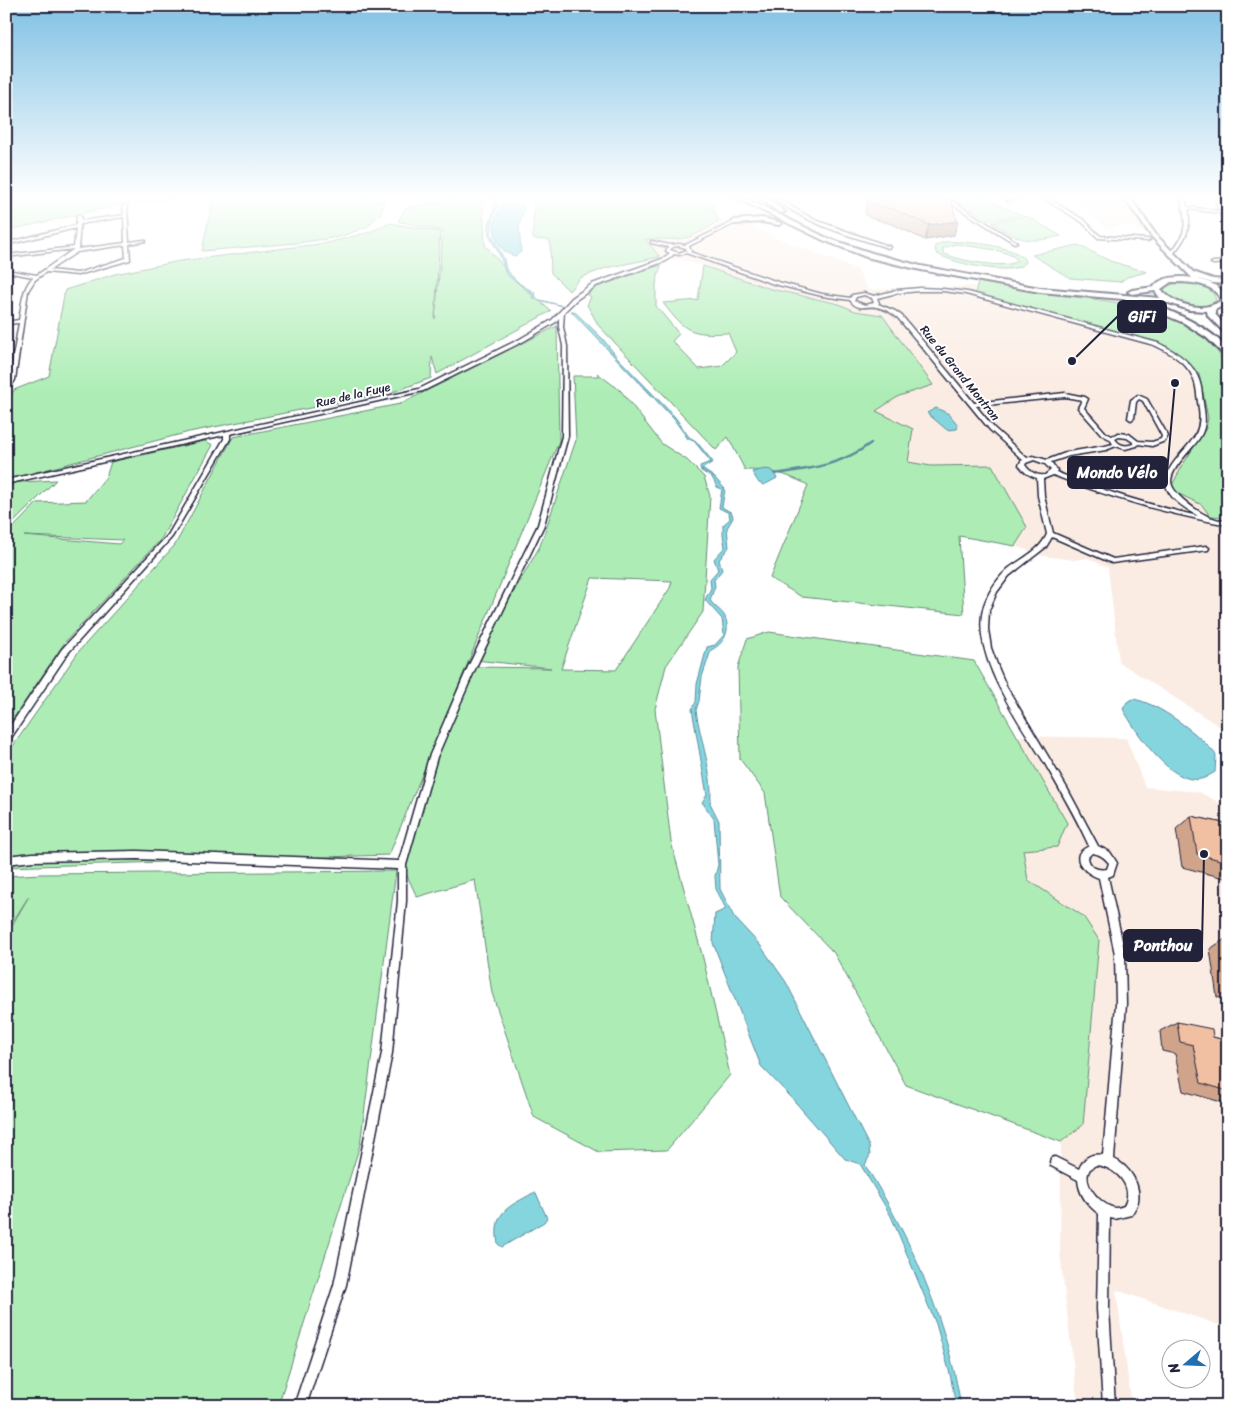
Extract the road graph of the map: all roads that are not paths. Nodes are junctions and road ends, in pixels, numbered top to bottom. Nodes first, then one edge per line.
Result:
1 (59, 262) edge
2 (116, 262) edge
3 (659, 262) edge
4 (715, 262) edge
5 (898, 262) edge
6 (919, 262) edge
7 (1171, 262) edge
8 (1180, 262) edge
9 (1228, 262) edge
10 (1213, 263) dead end
11 (45, 271) junction
12 (1188, 271) junction
13 (6, 272) edge
14 (37, 276) junction
15 (1179, 279) junction
16 (1200, 282) junction
17 (1228, 282) edge
18 (1228, 286) edge
19 (1211, 287) junction
20 (1157, 288) junction
21 (1056, 292) junction
22 (1225, 293) edge
23 (874, 297) junction
24 (852, 299) junction
25 (1170, 301) junction
26 (876, 305) junction
27 (1182, 306) junction
28 (1211, 308) junction
29 (562, 312) junction
30 (22, 321) junction
31 (6, 323) edge
32 (1228, 334) edge
33 (1228, 351) edge
34 (1228, 357) edge
35 (6, 390) edge
36 (972, 405) junction
37 (1131, 418) dead end
38 (227, 432) junction
39 (1112, 438) junction
40 (1136, 442) junction
41 (1116, 444) junction
42 (1026, 460) junction
43 (1046, 462) junction
44 (1053, 473) junction
45 (1040, 477) junction
46 (6, 482) edge
47 (1210, 520) junction
48 (1228, 523) edge
49 (1050, 534) junction
50 (1206, 548) dead end
51 (6, 739) edge
52 (1095, 849) junction
53 (6, 860) edge
54 (402, 865) junction
55 (1103, 874) junction
56 (1108, 1161) junction
57 (1056, 1162) dead end
58 (1082, 1176) junction
59 (1105, 1212) junction
60 (300, 1406) edge
61 (1109, 1406) edge

1 - 11 street
2 - 11 street
3 - 29 street, Rue de la Fuye
4 - 24 street
5 - 21 main road
6 - 20 main road
7 - 15 main road
8 - 12 main road
9 - 10 street
11 - 14 street
12 - 16 main road
12 - 17 main road
13 - 14 street
14 - 30 street
15 - 16 main road
15 - 20 main road
16 - 19 main road
18 - 19 main road
19 - 22 main road
20 - 25 main road
21 - 25 main road
21 - 34 main road
22 - 28 main road
23 - 24 street
23 - 26 street
23 - 47 street
24 - 26 street, Rue du Grand Montron
25 - 27 main road
26 - 36 street, Rue du Grand Montron
27 - 28 main road
27 - 33 main road
28 - 32 main road
29 - 38 street, Rue de la Fuye
29 - 54 street
30 - 31 street
30 - 35 street
36 - 39 street
36 - 42 street, Rue du Grand Montron
37 - 40 street
38 - 46 street, Rue de la Fuye
38 - 51 street
39 - 40 street
39 - 41 street
40 - 41 street
41 - 43 street
42 - 43 street
42 - 45 street, Rue du Grand Montron
43 - 44 street
44 - 45 street
44 - 47 street
45 - 49 street
47 - 48 street
49 - 50 street
49 - 52 street
52 - 55 street
52 - 55 street
53 - 54 street
54 - 60 street
55 - 56 street
56 - 58 street
56 - 59 street
57 - 58 street
58 - 59 street
59 - 61 street

